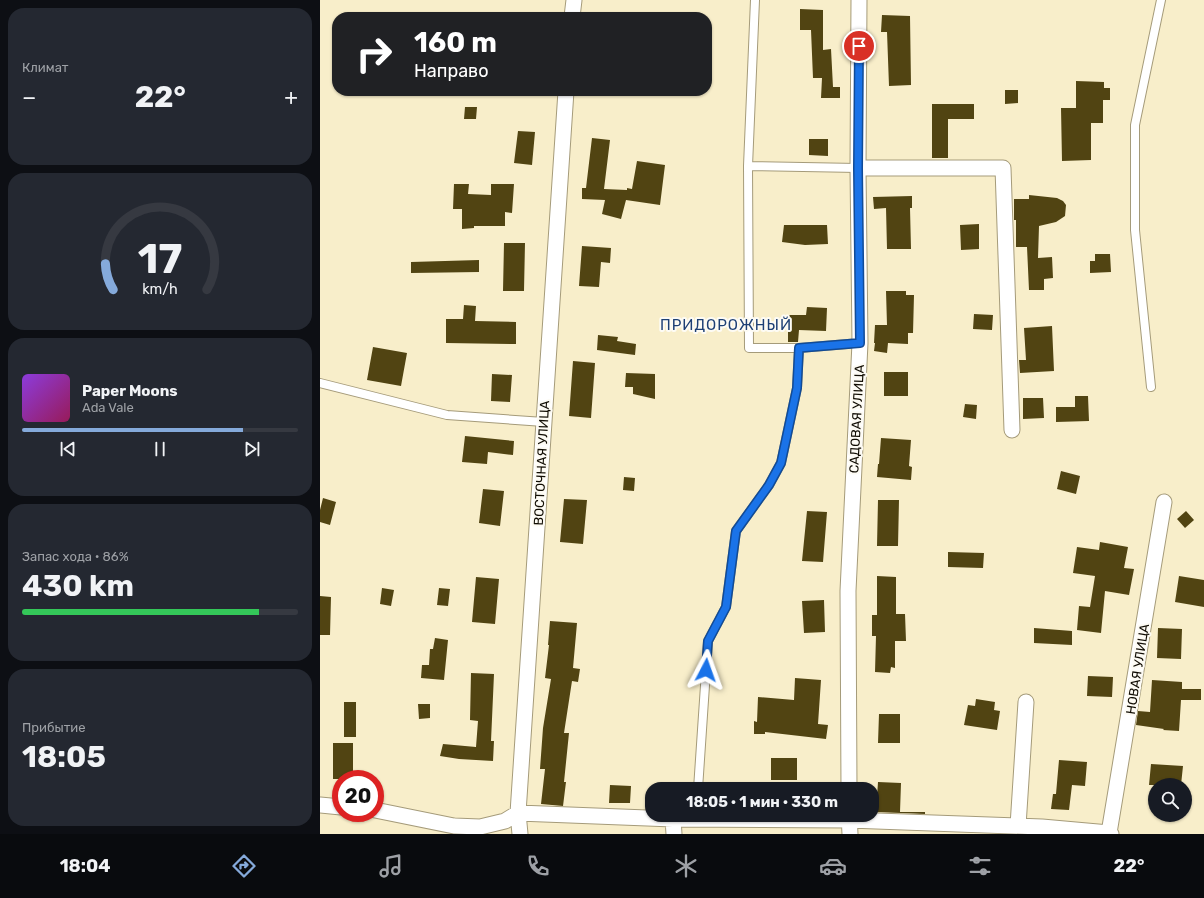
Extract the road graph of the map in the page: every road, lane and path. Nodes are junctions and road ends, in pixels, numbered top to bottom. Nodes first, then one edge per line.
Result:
1 (574, 0) edge
2 (755, 0) edge
3 (859, 0) edge
4 (1161, 0) edge
5 (573, 12) edge
6 (566, 96) edge
7 (748, 166) junction
8 (858, 168) junction
9 (860, 343) junction
10 (799, 348) junction
11 (320, 383) edge
12 (1152, 387) dead end
13 (544, 422) junction
14 (1012, 430) dead end
15 (1164, 502) dead end
16 (1026, 702) dead end
17 (698, 782) edge
18 (849, 782) edge
19 (320, 805) edge
20 (332, 806) edge
21 (384, 812) edge
22 (518, 813) junction
23 (685, 822) edge
24 (824, 822) edge
25 (849, 823) edge
26 (1018, 826) junction
27 (674, 827) edge
28 (1042, 831) edge
29 (1110, 833) edge
30 (520, 834) edge

1 - 5 street
2 - 7 lane
3 - 8 street, САДОВАЯ УЛИЦА
4 - 12 lane
6 - 13 street, ВОСТОЧНАЯ УЛИЦА
7 - 8 lane
7 - 10 lane
8 - 9 street, САДОВАЯ УЛИЦА
8 - 14 street
9 - 10 lane
9 - 18 street, САДОВАЯ УЛИЦА
10 - 17 lane
11 - 13 lane
13 - 22 street, ВОСТОЧНАЯ УЛИЦА
15 - 29 street, НОВАЯ УЛИЦА
16 - 26 street
19 - 20 street
21 - 22 street
22 - 27 street
22 - 30 street, ВОСТОЧНАЯ УЛИЦА
23 - 27 street
24 - 25 street
25 - 26 street
26 - 28 street
28 - 29 street

